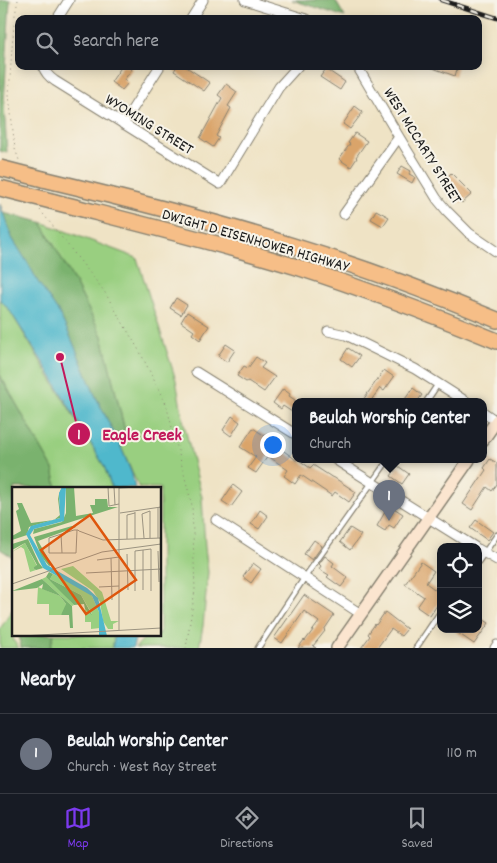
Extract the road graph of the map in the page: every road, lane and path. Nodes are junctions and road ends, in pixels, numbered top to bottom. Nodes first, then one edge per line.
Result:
1 (18, 0) edge
2 (69, 0) edge
3 (203, 0) edge
4 (246, 0) edge
5 (60, 15) edge
6 (194, 15) edge
7 (293, 15) edge
8 (44, 70) edge
9 (158, 70) edge
10 (294, 70) edge
11 (359, 70) edge
12 (124, 124) junction
13 (399, 137) junction
14 (22, 167) dead end
15 (0, 168) edge
16 (0, 188) edge
17 (44, 202) junction
18 (344, 214) dead end
19 (497, 252) edge
20 (497, 320) edge
21 (328, 331) dead end
22 (497, 341) edge
23 (196, 372) dead end
24 (438, 384) junction
25 (429, 398) edge
26 (461, 398) edge
27 (497, 420) edge
28 (292, 432) edge
29 (487, 434) edge
30 (341, 463) edge
31 (386, 463) edge
32 (467, 463) edge
33 (373, 483) junction
34 (428, 518) junction
35 (216, 520) dead end
36 (497, 535) edge
37 (469, 543) edge
38 (482, 547) edge
39 (482, 551) edge
40 (497, 560) edge
41 (305, 577) junction
42 (361, 614) junction
43 (437, 617) edge
44 (186, 648) edge
45 (258, 648) edge
46 (337, 648) edge
47 (416, 648) edge

1 - 14 path
2 - 5 street
3 - 6 street
4 - 7 street
8 - 12 street, WYOMING STREET
9 - 12 street
10 - 12 street, WYOMING STREET
11 - 13 street, WEST MCCARTY STREET
13 - 18 street
13 - 19 street, WEST MCCARTY STREET
15 - 20 highway, DWIGHT D EISENHOWER HIGHWAY, bridge
16 - 17 highway, DWIGHT D EISENHOWER HIGHWAY, bridge
17 - 22 highway, DWIGHT D EISENHOWER HIGHWAY
17 - 44 path
21 - 24 street
23 - 28 street
24 - 25 lane
24 - 26 street
27 - 29 main road
30 - 33 street
31 - 33 lane
32 - 34 main road
33 - 34 street
33 - 41 lane
34 - 37 street
34 - 42 main road
35 - 41 street
36 - 38 lane
39 - 40 street
41 - 42 street
41 - 45 lane
42 - 46 main road
43 - 47 lane

